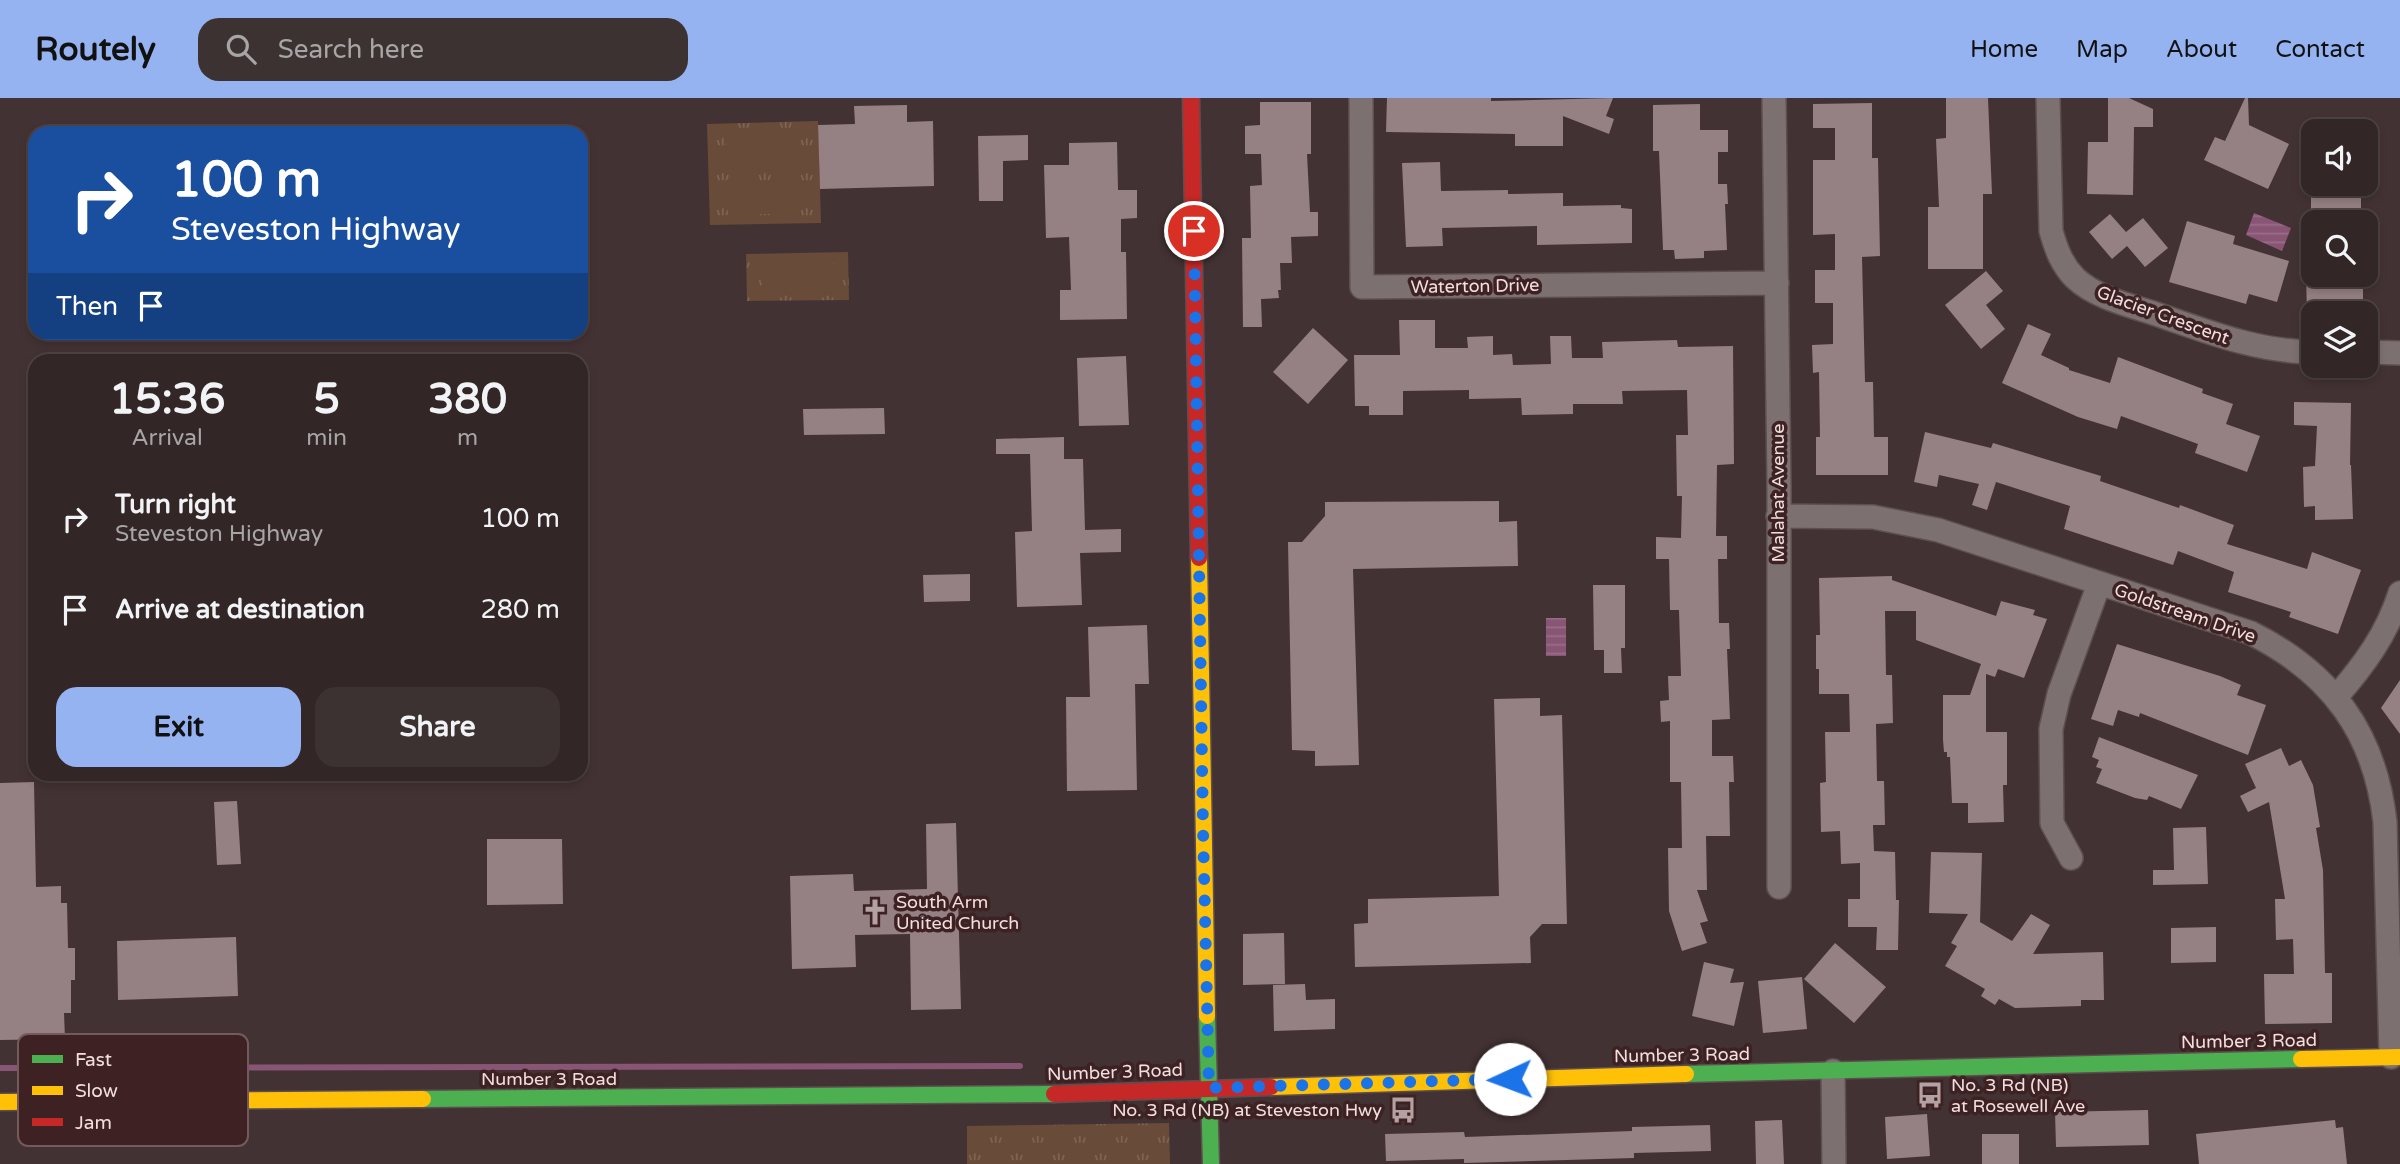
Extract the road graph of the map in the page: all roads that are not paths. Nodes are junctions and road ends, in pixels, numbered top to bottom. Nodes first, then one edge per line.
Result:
1 (1191, 98) edge
2 (1361, 98) edge
3 (1774, 98) edge
4 (2048, 98) edge
5 (1777, 283) junction
6 (2301, 351) edge
7 (2378, 352) edge
8 (2400, 353) edge
9 (1778, 516) junction
10 (2099, 584) junction
11 (2400, 593) edge
12 (2337, 696) junction
13 (2071, 859) dead end
14 (1779, 887) dead end
15 (2395, 1057) edge
16 (1833, 1071) junction
17 (1209, 1088) junction
18 (248, 1100) edge
19 (0, 1102) edge
20 (18, 1102) edge
21 (1211, 1164) edge
22 (1834, 1164) edge

1 - 17 main road
2 - 5 street, Waterton Drive
3 - 5 street, Malahat Avenue
4 - 6 street, Glacier Crescent
5 - 9 street, Malahat Avenue
7 - 8 street
9 - 10 street, Goldstream Drive
9 - 14 street, Malahat Avenue
10 - 12 street, Goldstream Drive
10 - 13 street
11 - 12 street
12 - 15 street, Goldstream Drive
15 - 16 main road, Number 3 Road
16 - 17 main road, Number 3 Road
16 - 22 street
17 - 18 main road, Number 3 Road
17 - 21 main road
19 - 20 main road, Number 3 Road

